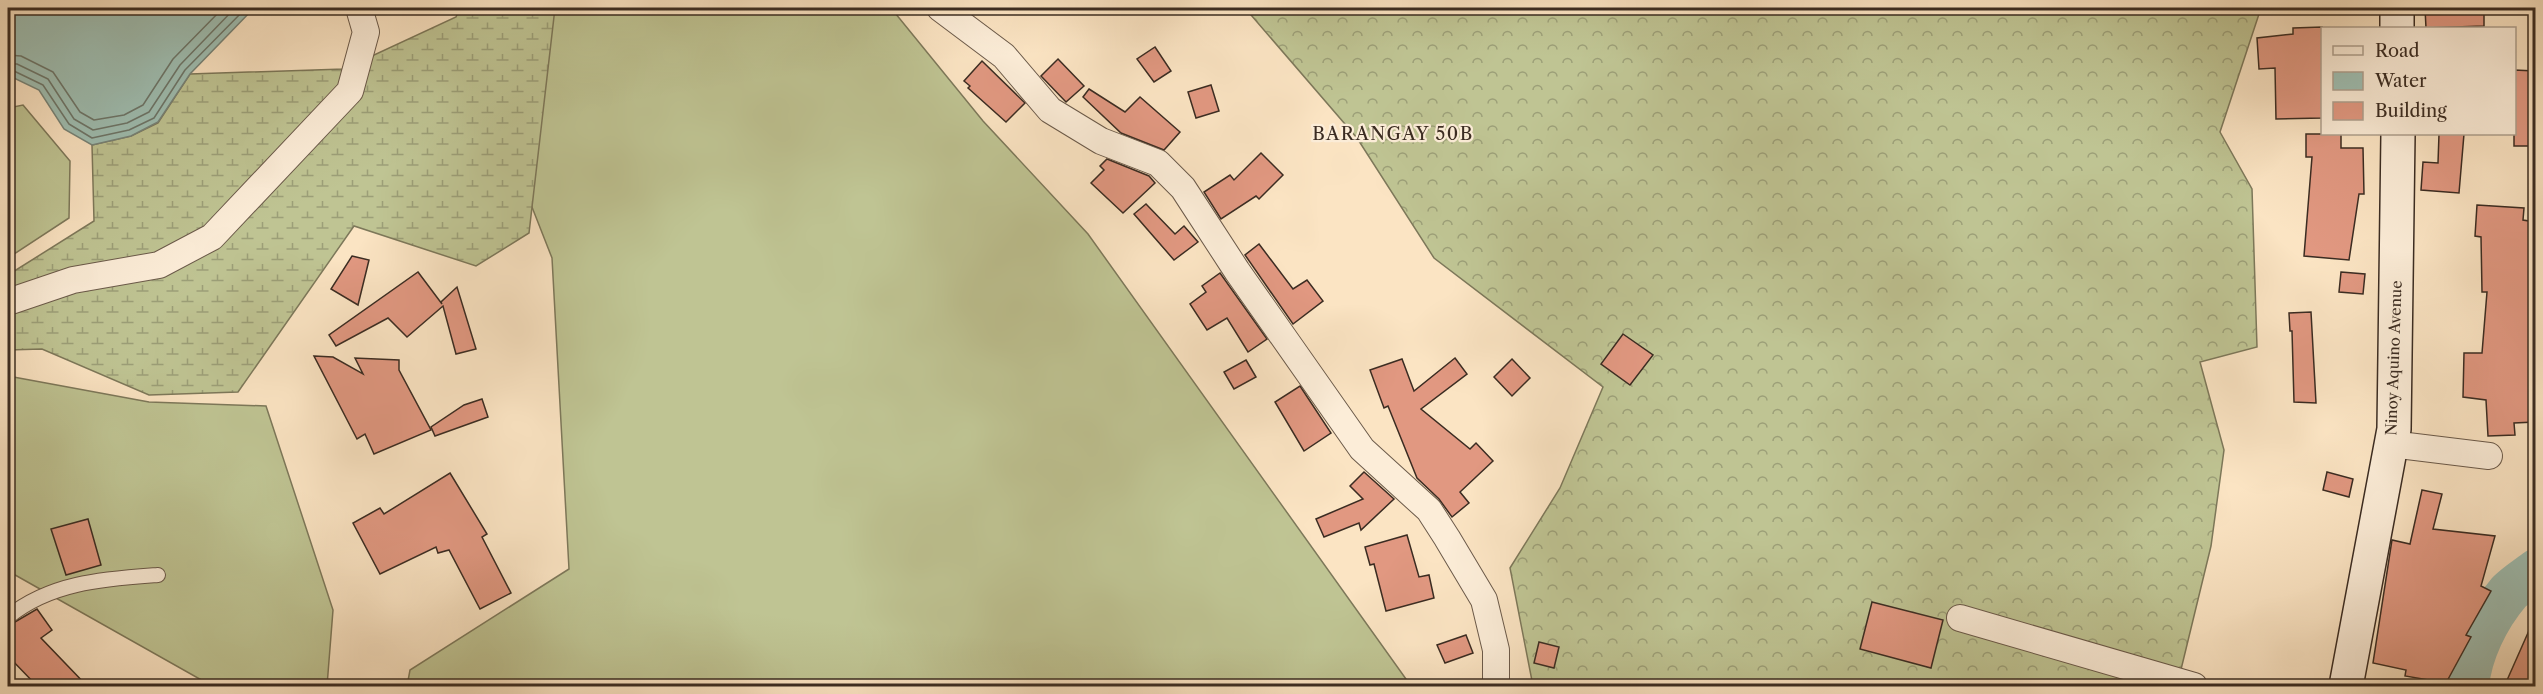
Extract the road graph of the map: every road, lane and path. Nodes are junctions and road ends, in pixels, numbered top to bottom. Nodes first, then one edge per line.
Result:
1 (359, 8) edge
2 (940, 8) edge
3 (2397, 8) edge
4 (2397, 27) edge
5 (2398, 135) edge
6 (8, 302) edge
7 (2391, 444) junction
8 (2488, 456) dead end
9 (158, 575) dead end
10 (8, 617) edge
11 (1960, 618) dead end
12 (1496, 687) edge
13 (2194, 687) edge
14 (2346, 687) edge

1 - 6 street
2 - 12 street
3 - 4 main road
5 - 7 main road, Ninoy Aquino Avenue
7 - 8 street
7 - 14 main road, Ninoy Aquino Avenue
9 - 10 lane
11 - 13 street

